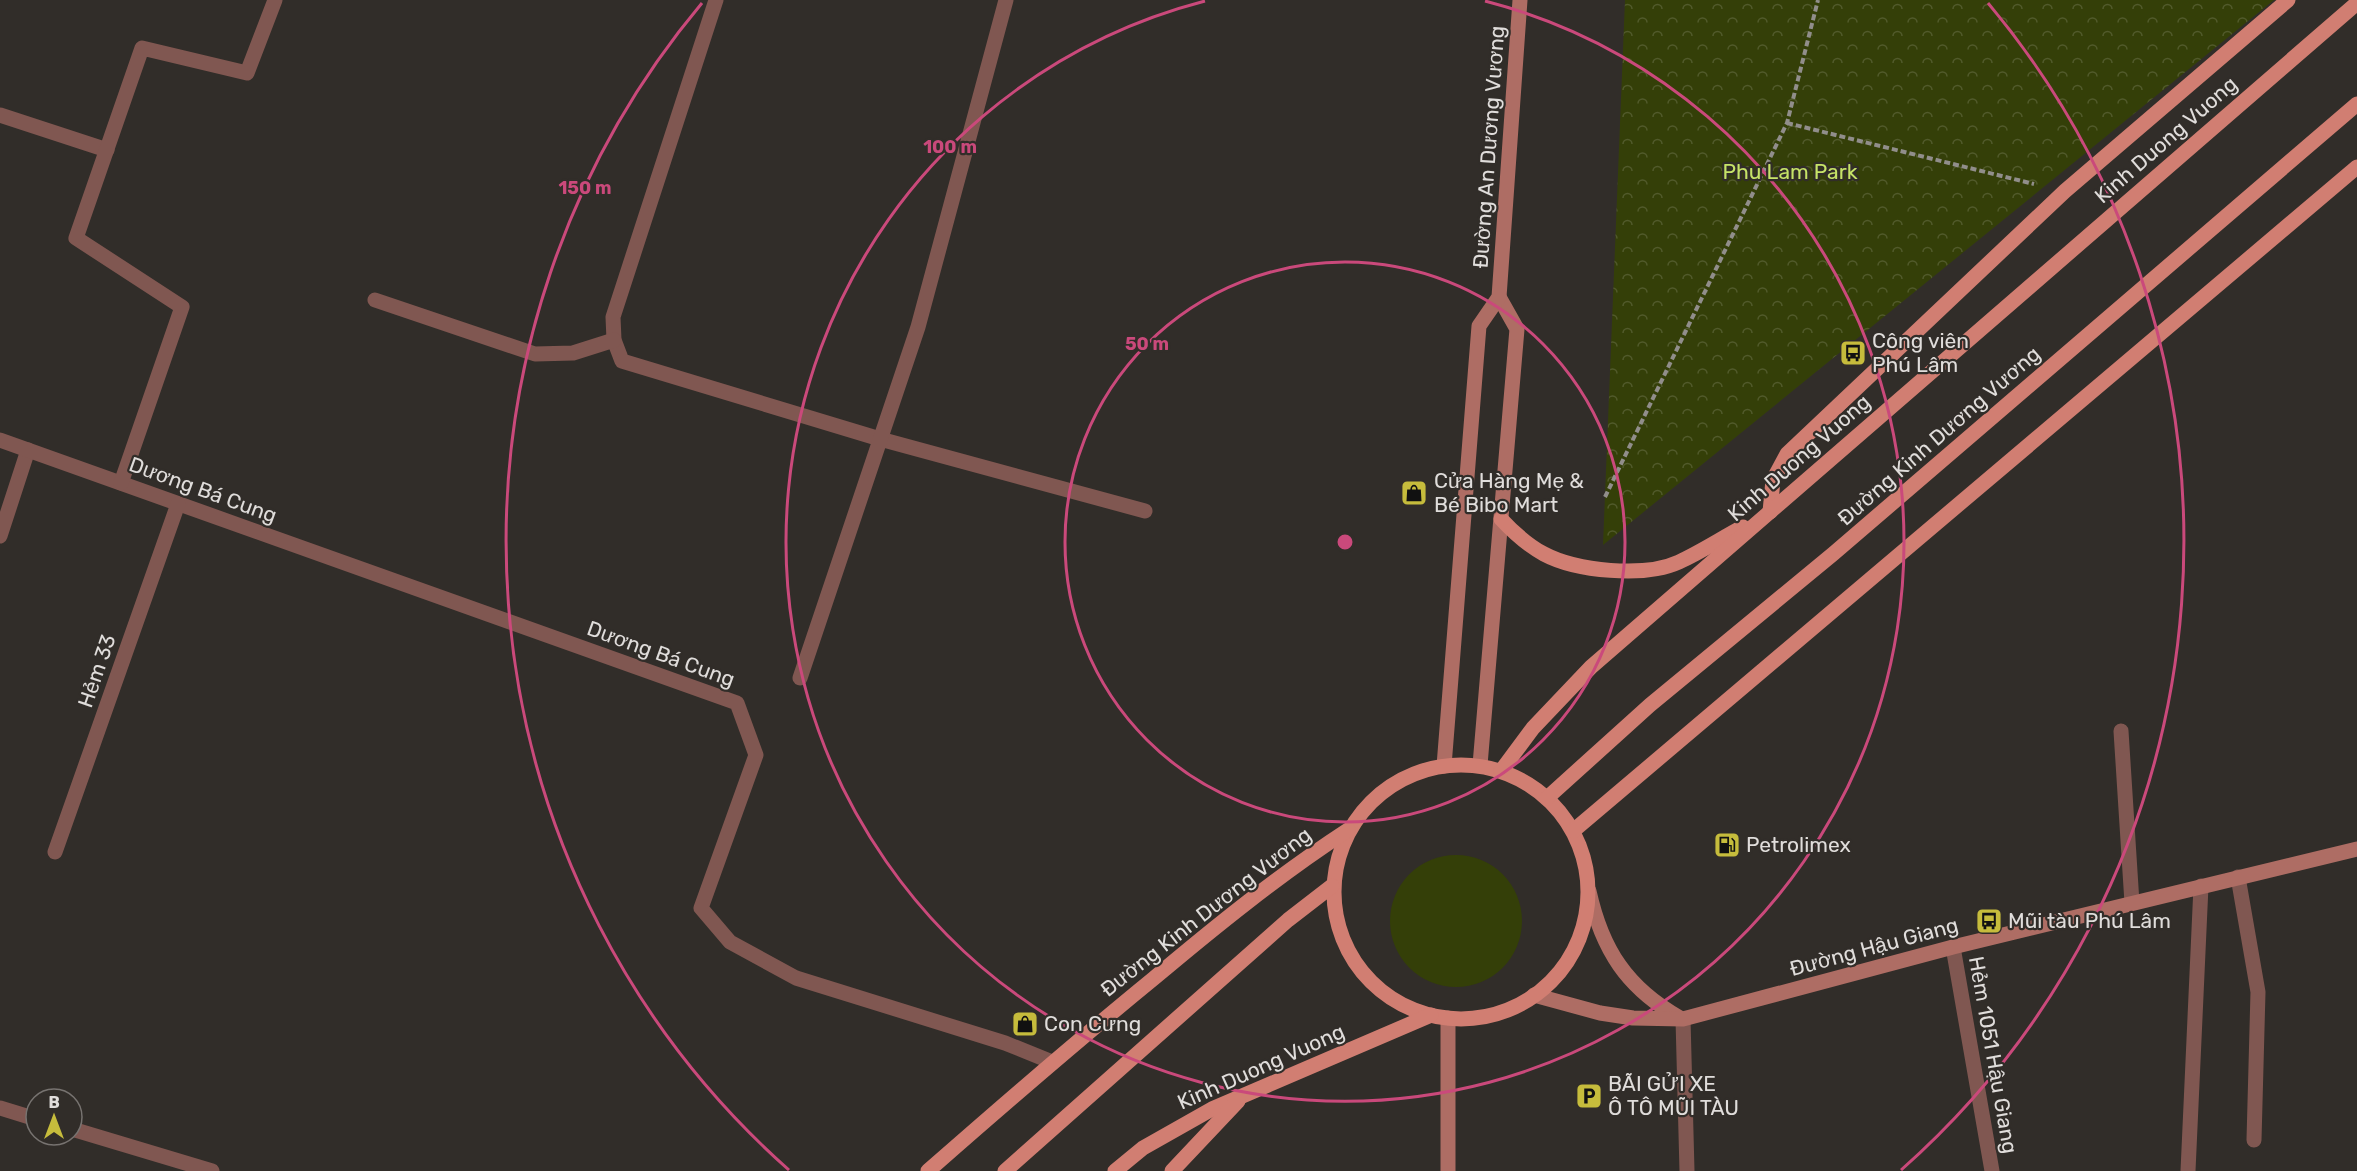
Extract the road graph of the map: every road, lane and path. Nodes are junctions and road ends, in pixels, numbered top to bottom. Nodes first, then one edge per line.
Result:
1 (275, 0) edge
2 (717, 0) edge
3 (1006, 0) edge
4 (1520, 0) edge
5 (1818, 0) edge
6 (2288, 0) edge
7 (2357, 3) edge
8 (2357, 104) edge
9 (0, 115) edge
10 (1787, 123) junction
11 (107, 150) junction
12 (2357, 168) edge
13 (2065, 191) junction
14 (1499, 297) junction
15 (375, 300) dead end
16 (614, 340) junction
17 (880, 439) junction
18 (0, 440) edge
19 (28, 450) junction
20 (121, 483) junction
21 (1605, 497) dead end
22 (178, 504) junction
23 (1145, 511) dead end
24 (1770, 512) junction
25 (1501, 519) junction
26 (0, 536) edge
27 (800, 678) dead end
28 (2121, 731) dead end
29 (1480, 765) junction
30 (1444, 766) junction
31 (1501, 771) junction
32 (1547, 798) junction
33 (1348, 830) junction
34 (1573, 831) junction
35 (2357, 849) edge
36 (55, 852) dead end
37 (2238, 877) junction
38 (1332, 886) junction
39 (2201, 886) junction
40 (1589, 891) junction
41 (2132, 903) junction
42 (1953, 947) junction
43 (1534, 995) junction
44 (1431, 1015) junction
45 (1448, 1018) junction
46 (1683, 1019) junction
47 (1052, 1062) junction
48 (1241, 1097) junction
49 (0, 1108) edge
50 (24, 1115) edge
51 (84, 1133) edge
52 (2254, 1140) dead end
53 (212, 1171) edge
54 (928, 1171) edge
55 (1005, 1171) edge
56 (1114, 1171) edge
57 (1172, 1171) edge
58 (1448, 1171) edge
59 (1687, 1171) edge
60 (1992, 1171) edge
61 (2188, 1171) edge

1 - 11 street
2 - 16 street
3 - 17 street
4 - 14 main road, Đường An Dương Vương
5 - 10 path
6 - 13 main road
7 - 24 main road, Kinh Duong Vuong
8 - 32 main road, Đường Kinh Dương Vương
9 - 11 street
10 - 13 path
10 - 21 path
11 - 20 street
12 - 34 main road
13 - 24 main road
14 - 25 main road, Đường An Dương Vương
14 - 30 main road, Đường An Dương Vương
15 - 16 street
16 - 17 street
17 - 23 street
17 - 27 street
18 - 19 street, Dương Bá Cung
19 - 20 street, Dương Bá Cung
19 - 26 street
20 - 22 street, Dương Bá Cung
22 - 36 street, Hẻm 33
22 - 47 street, Dương Bá Cung
24 - 25 main road
24 - 31 main road, Kinh Duong Vuong
25 - 29 main road, Đường An Dương Vương
28 - 41 street
29 - 30 main road
29 - 31 main road
30 - 33 main road
31 - 32 main road
32 - 34 main road
33 - 38 main road
33 - 47 main road, Đường Kinh Dương Vương
34 - 40 main road
35 - 37 main road, Đường Hậu Giang
37 - 39 main road, Đường Hậu Giang
37 - 52 street
38 - 44 main road
38 - 55 main road
39 - 41 main road, Đường Hậu Giang
39 - 61 street
40 - 43 main road
40 - 46 main road
41 - 42 main road, Đường Hậu Giang
42 - 46 main road, Đường Hậu Giang
42 - 60 street, Hẻm 1051 Hậu Giang
43 - 45 main road
43 - 46 main road, Đường Hậu Giang
44 - 45 main road
44 - 48 main road, Kinh Duong Vuong
45 - 58 main road
46 - 59 street
47 - 54 main road, Đường Kinh Dương Vương
48 - 56 main road, Kinh Duong Vuong
48 - 57 main road
49 - 50 street
51 - 53 street

